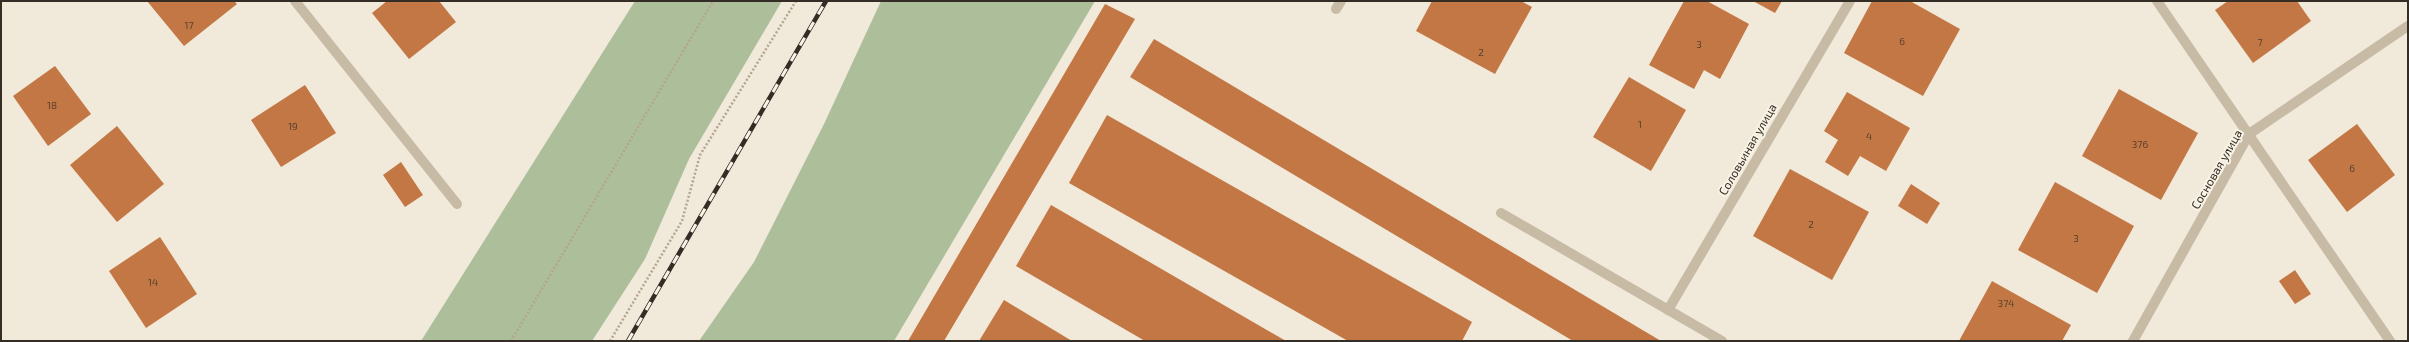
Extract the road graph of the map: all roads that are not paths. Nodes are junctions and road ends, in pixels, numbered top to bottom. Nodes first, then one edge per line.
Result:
1 (295, 1) edge
2 (1850, 1) edge
3 (2157, 1) edge
4 (2408, 26) edge
5 (2249, 134) junction
6 (457, 204) dead end
7 (1501, 214) dead end
8 (1668, 310) junction
9 (1722, 341) edge
10 (2133, 341) edge
11 (2390, 341) edge

1 - 6 street
2 - 8 street, Соловьиная улица
3 - 5 street
4 - 5 street, Сосновая улица
5 - 10 street, Сосновая улица
5 - 11 street
7 - 8 street
8 - 9 street

